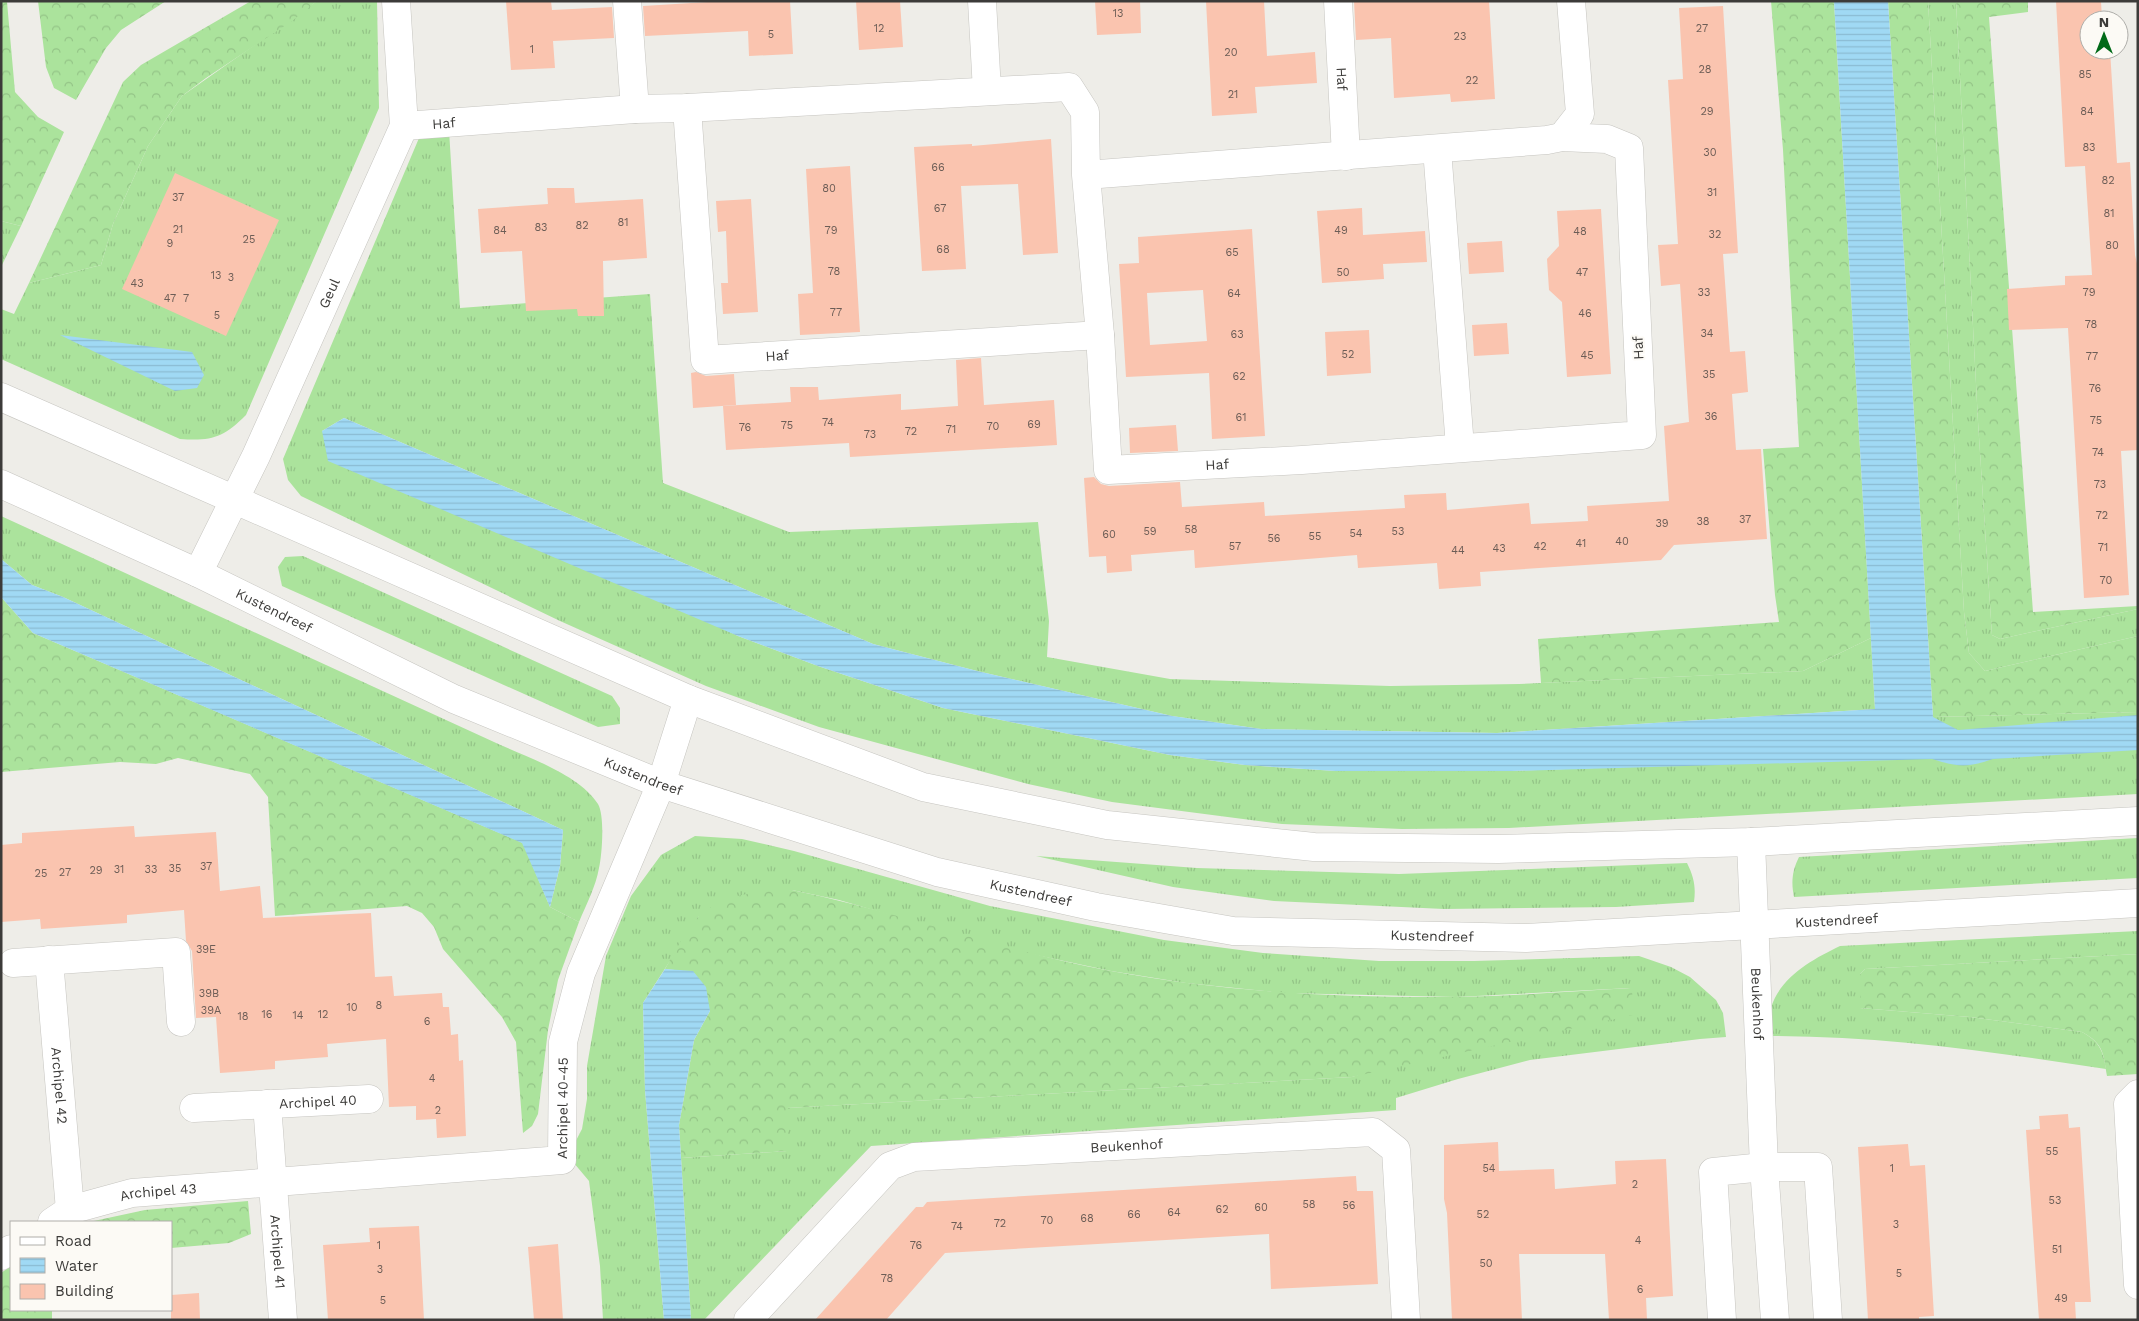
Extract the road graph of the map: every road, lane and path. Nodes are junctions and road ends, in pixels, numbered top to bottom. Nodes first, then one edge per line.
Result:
1 (396, 1) edge
2 (627, 1) edge
3 (982, 1) edge
4 (1338, 1) edge
5 (1571, 1) edge
6 (987, 91) junction
7 (687, 108) junction
8 (635, 109) junction
9 (404, 126) junction
10 (1562, 137) junction
11 (1437, 149) junction
12 (1346, 156) junction
13 (1086, 175) junction
14 (1100, 335) junction
15 (1, 397) edge
16 (1460, 446) junction
17 (1, 484) edge
18 (235, 501) junction
19 (198, 573) junction
20 (688, 699) junction
21 (661, 784) junction
22 (2138, 821) edge
23 (1751, 842) junction
24 (2138, 903) edge
25 (1754, 924) junction
26 (49, 960) junction
27 (14, 963) dead end
28 (181, 1022) dead end
29 (2138, 1094) edge
30 (369, 1099) dead end
31 (267, 1104) junction
32 (194, 1108) dead end
33 (1764, 1167) junction
34 (272, 1183) junction
35 (61, 1216) edge
36 (2138, 1285) edge
37 (283, 1320) edge
38 (748, 1320) edge
39 (1406, 1320) edge
40 (1722, 1320) edge
41 (1775, 1320) edge
42 (1828, 1320) edge

1 - 9 street, Geul
2 - 8 street
3 - 6 street
4 - 12 street, Haf
5 - 10 street
6 - 7 street, Haf
6 - 13 street, Haf
7 - 8 street, Haf
7 - 14 street, Haf
8 - 9 street, Haf
9 - 18 street, Geul
10 - 11 street, Haf
10 - 16 street, Haf
11 - 12 street, Haf
11 - 16 street
12 - 13 street, Haf
13 - 14 street, Haf
14 - 16 street, Haf
15 - 18 street
17 - 19 street, Kustendreef
18 - 19 street, Geul
18 - 20 street
19 - 21 street, Kustendreef
20 - 21 street
20 - 23 street
21 - 25 street, Kustendreef
21 - 34 street, Archipel 40-45
22 - 23 street
23 - 25 street, Beukenhof
24 - 25 street, Kustendreef
25 - 33 street, Beukenhof
26 - 27 street
26 - 28 street
26 - 35 street, Archipel 42
29 - 36 street
30 - 31 street, Archipel 40
31 - 32 street, Archipel 40
31 - 34 street, Archipel 40
33 - 40 street
33 - 41 street, Beukenhof
33 - 42 street
34 - 35 street, Archipel 43
34 - 37 street, Archipel 41
38 - 39 street, Beukenhof

